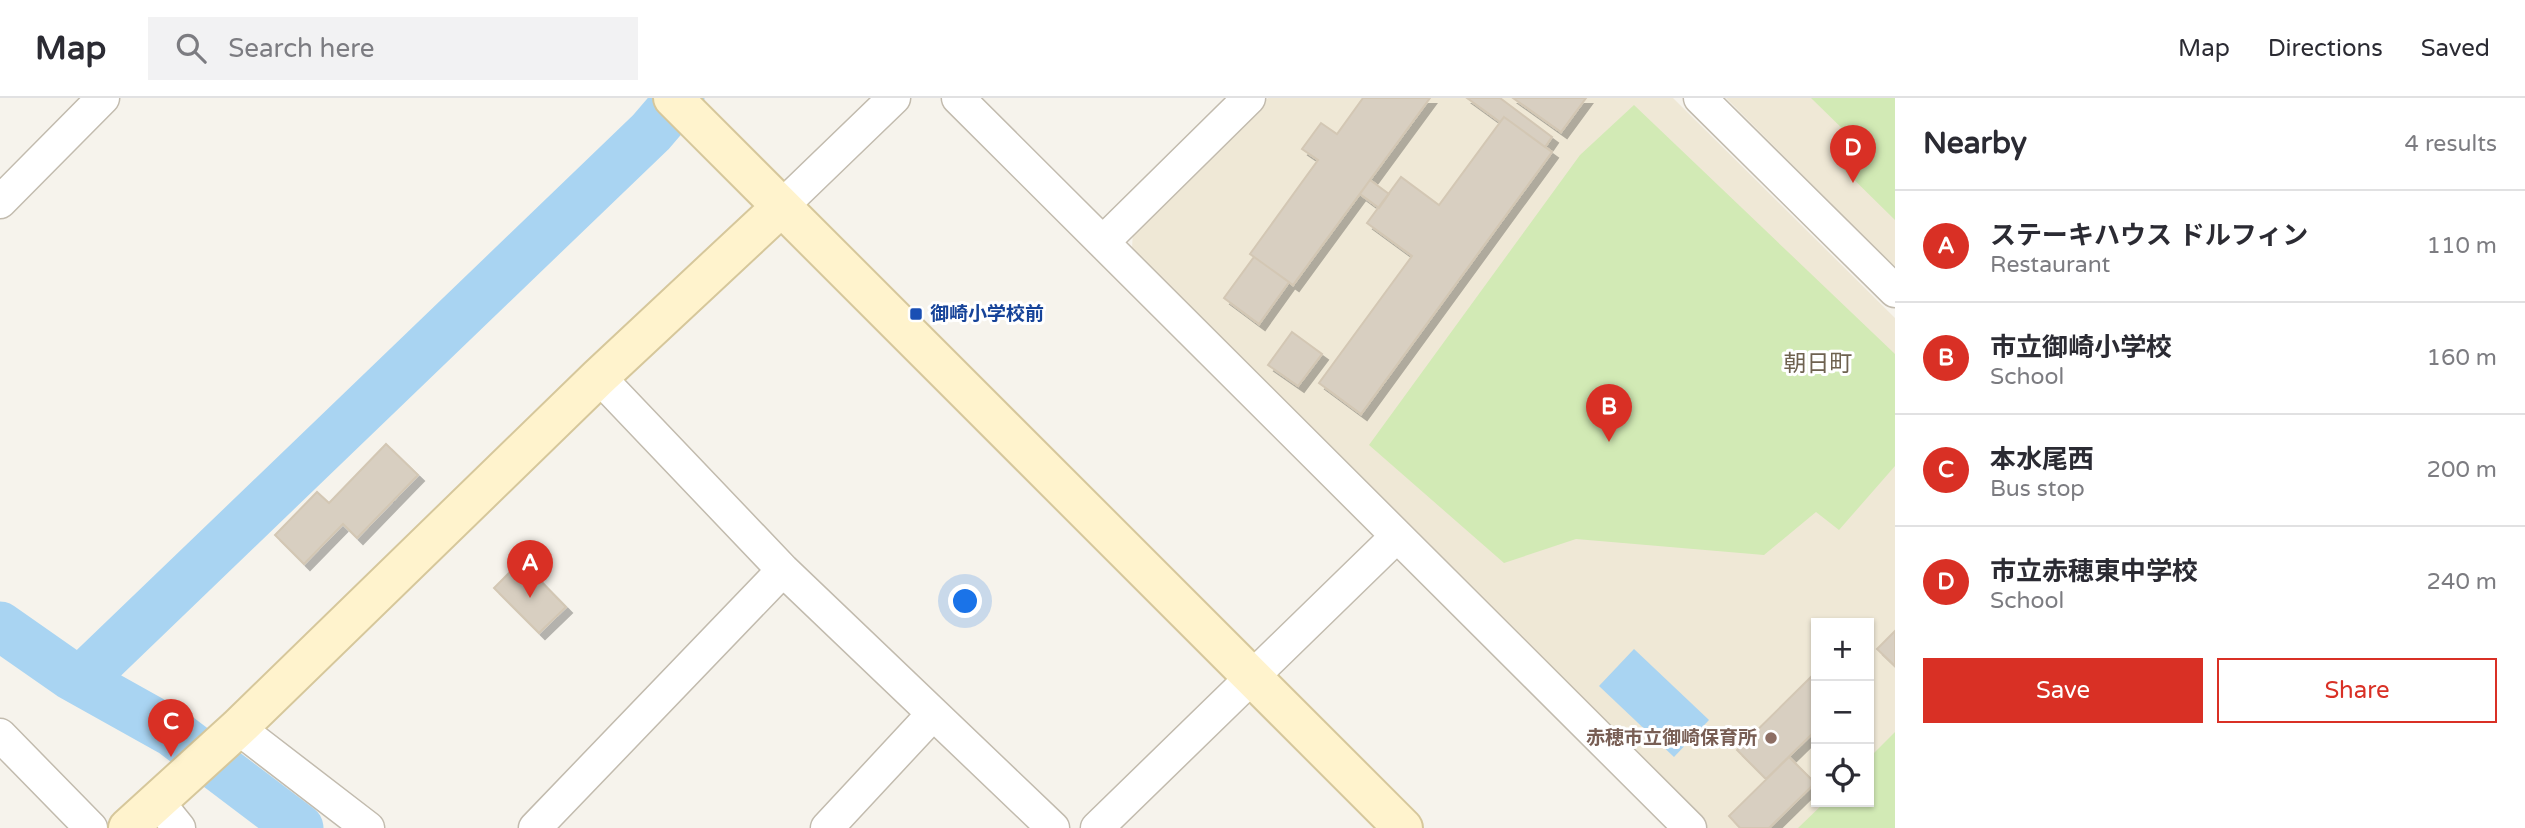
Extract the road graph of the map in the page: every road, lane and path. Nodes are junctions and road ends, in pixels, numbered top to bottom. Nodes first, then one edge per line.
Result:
1 (103, 98) edge
2 (894, 98) edge
3 (958, 98) edge
4 (1249, 98) edge
5 (1700, 98) edge
6 (680, 105) edge
7 (0, 202) edge
8 (780, 208) junction
9 (1103, 242) junction
10 (1895, 291) edge
11 (599, 377) junction
12 (1397, 536) junction
13 (783, 570) junction
14 (1251, 678) junction
15 (933, 714) junction
16 (234, 732) junction
17 (0, 735) edge
18 (173, 803) edge
19 (91, 828) edge
20 (128, 828) edge
21 (368, 828) edge
22 (535, 828) edge
23 (827, 828) edge
24 (1053, 828) edge
25 (1097, 828) edge
26 (1403, 828) edge
27 (1690, 828) edge

1 - 7 street
2 - 8 street
3 - 9 street
4 - 9 street
5 - 10 street
6 - 8 street
8 - 11 street
8 - 14 street
9 - 12 street
11 - 13 street
11 - 16 street
12 - 14 street
12 - 27 street
13 - 15 street
13 - 22 street
14 - 25 street
14 - 26 street
15 - 23 street
15 - 24 street
16 - 18 street
16 - 21 street
17 - 19 street
18 - 20 street

